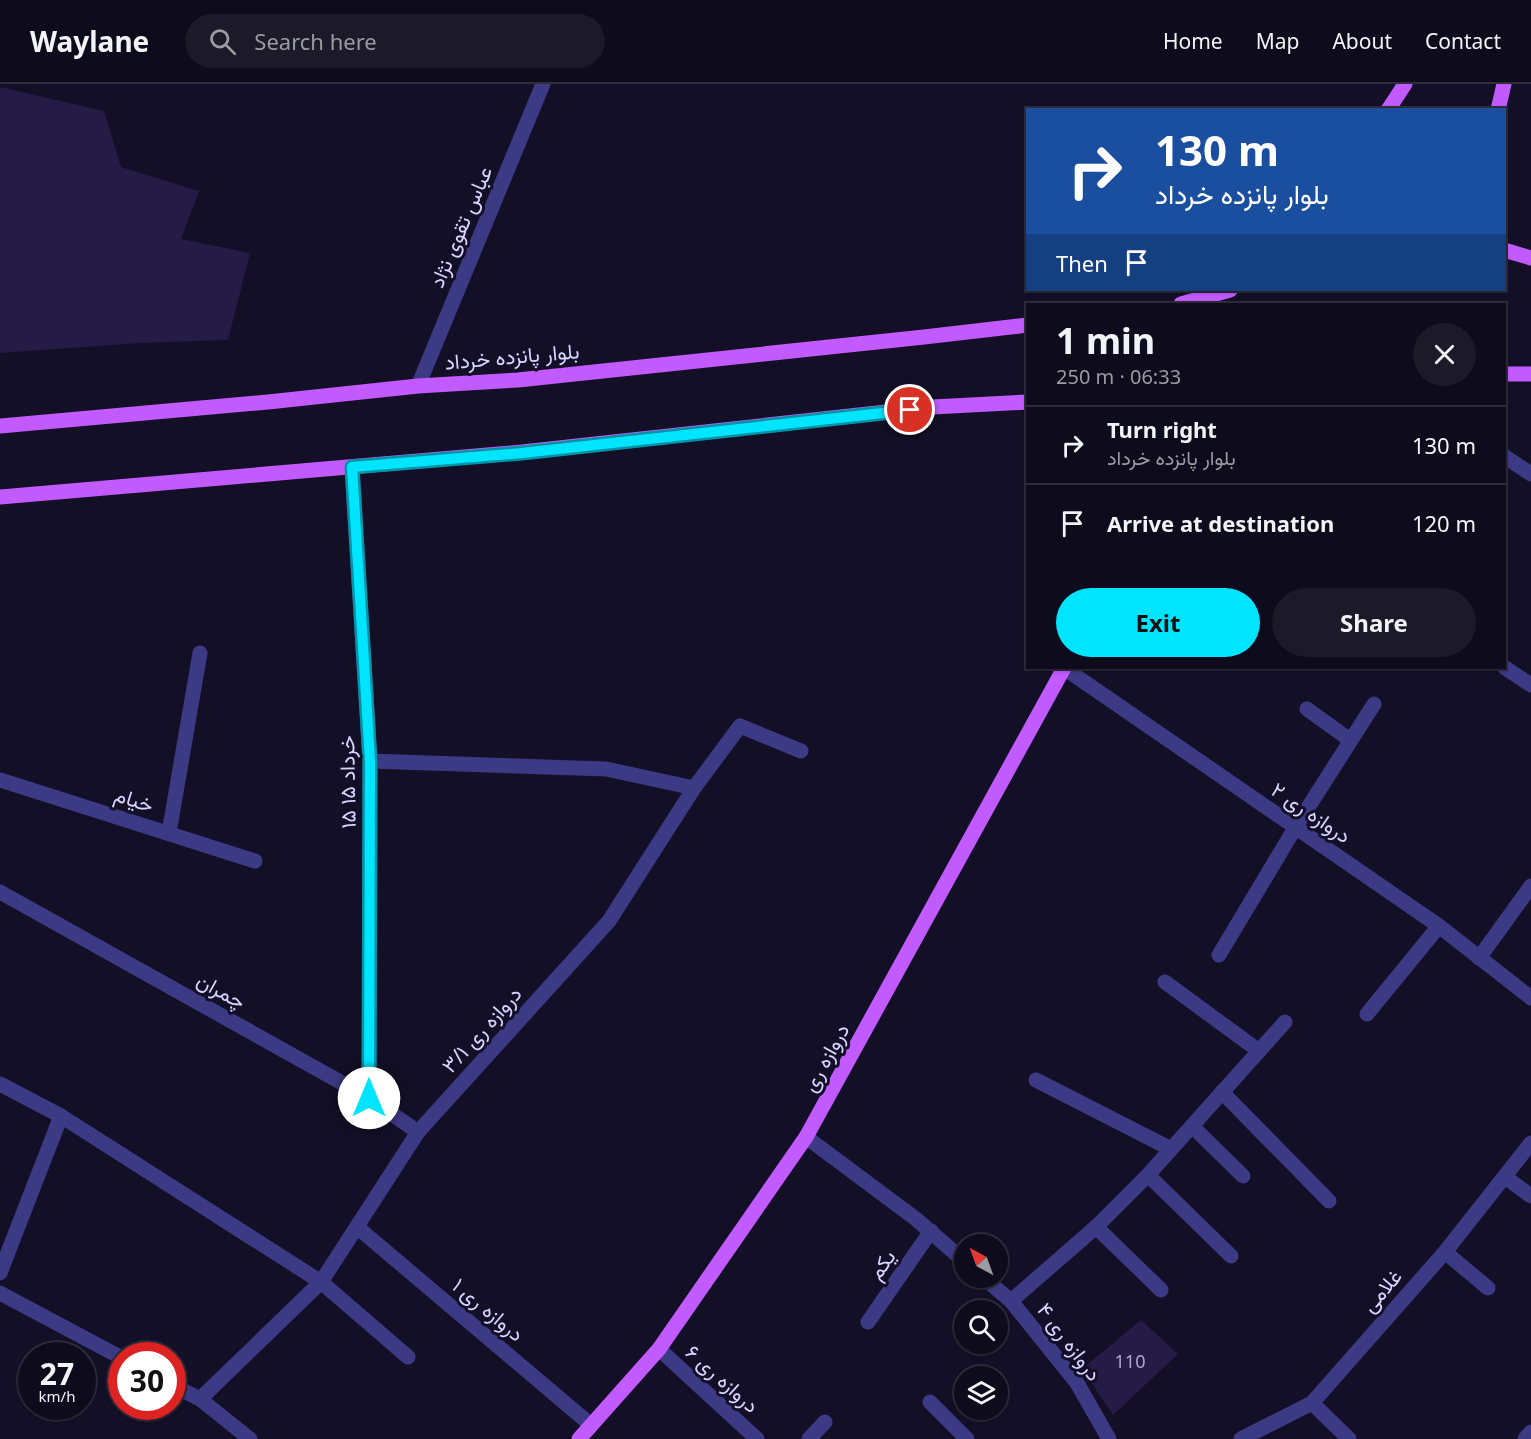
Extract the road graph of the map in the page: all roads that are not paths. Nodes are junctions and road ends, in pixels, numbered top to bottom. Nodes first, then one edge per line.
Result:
1 (543, 84) edge
2 (1405, 84) edge
3 (1504, 84) edge
4 (1392, 108) edge
5 (1498, 108) edge
6 (1506, 251) edge
7 (1531, 258) edge
8 (1191, 291) edge
9 (1226, 291) edge
10 (1175, 303) edge
11 (1184, 303) edge
12 (1026, 325) edge
13 (1506, 374) edge
14 (1531, 374) edge
15 (418, 386) junction
16 (1026, 402) edge
17 (0, 426) edge
18 (1506, 457) edge
19 (352, 467) junction
20 (1531, 474) edge
21 (0, 496) edge
22 (200, 653) dead end
23 (1506, 668) edge
24 (1063, 669) edge
25 (1065, 669) edge
26 (1531, 685) edge
27 (1374, 704) dead end
28 (1307, 709) dead end
29 (1350, 740) junction
30 (801, 751) dead end
31 (370, 761) junction
32 (0, 780) edge
33 (694, 788) junction
34 (1295, 828) junction
35 (169, 833) junction
36 (255, 861) dead end
37 (1531, 886) edge
38 (0, 892) edge
39 (1439, 926) junction
40 (1220, 955) dead end
41 (1479, 957) junction
42 (1166, 982) dead end
43 (1531, 999) edge
44 (1366, 1014) dead end
45 (1285, 1022) dead end
46 (1259, 1051) junction
47 (1036, 1080) dead end
48 (0, 1084) edge
49 (1222, 1092) junction
50 (369, 1098) junction
51 (62, 1116) junction
52 (1191, 1126) junction
53 (418, 1132) junction
54 (806, 1137) junction
55 (1531, 1143) edge
56 (1171, 1149) junction
57 (1148, 1175) junction
58 (1243, 1176) dead end
59 (1505, 1177) junction
60 (1531, 1196) edge
61 (1329, 1201) dead end
62 (357, 1227) junction
63 (1096, 1227) junction
64 (931, 1232) junction
65 (954, 1252) edge
66 (1445, 1252) junction
67 (1231, 1256) dead end
68 (0, 1273) edge
69 (321, 1282) junction
70 (996, 1288) edge
71 (1488, 1288) dead end
72 (1161, 1290) dead end
73 (0, 1293) edge
74 (1011, 1301) junction
75 (868, 1322) dead end
76 (659, 1349) junction
77 (108, 1351) edge
78 (408, 1357) dead end
79 (186, 1392) edge
80 (200, 1400) junction
81 (930, 1402) dead end
82 (1312, 1402) junction
83 (825, 1422) dead end
84 (1531, 1432) edge
85 (586, 1434) edge
86 (249, 1439) edge
87 (757, 1439) edge
88 (809, 1439) edge
89 (967, 1439) edge
90 (1109, 1439) edge
91 (1241, 1439) edge
92 (1349, 1439) edge
93 (1525, 1439) edge

1 - 15 street, عباس تقوی نژاد
2 - 4 main road
3 - 5 main road
6 - 7 main road
8 - 10 main road
9 - 11 main road
12 - 15 main road, بلوار پانزده خرداد
13 - 14 main road
15 - 17 main road, بلوار پانزده خرداد
16 - 19 main road
18 - 20 street
19 - 21 main road
19 - 31 street, ۱۵ خرداد ۱۵
22 - 35 street
23 - 26 street
24 - 54 main road, دروازه ری
25 - 34 street, دروازه ری ۲
27 - 29 street
28 - 29 street
29 - 34 street
30 - 33 street, دروازه ری ۳/۱
31 - 33 street
31 - 50 street, ۱۵ خرداد ۱۵
32 - 35 street, خیام
33 - 53 street, دروازه ری ۳/۱
34 - 39 street, دروازه ری ۲
34 - 40 street
35 - 36 street, خیام
37 - 41 street
38 - 50 street, چمران
39 - 41 street, دروازه ری ۲
39 - 44 street
41 - 43 street, دروازه ری ۲
42 - 46 street
45 - 46 street
46 - 49 street
47 - 56 street
48 - 51 street
49 - 52 street
49 - 61 street
50 - 53 street, چمران
51 - 68 street
51 - 69 street
52 - 56 street
52 - 58 street
53 - 62 street, دروازه ری ۳/۱
54 - 64 street
54 - 76 main road, دروازه ری
55 - 59 street, غلامی
56 - 57 street
57 - 63 street
57 - 67 street
59 - 60 street
59 - 66 street, غلامی
62 - 69 street, دروازه ری ۳/۱
62 - 85 street, دروازه ری ۱
63 - 72 street
63 - 74 street
64 - 65 street
64 - 75 street, یکم
66 - 71 street
66 - 82 street, غلامی
69 - 78 street
69 - 80 street, دروازه ری ۳/۱
70 - 74 street, دروازه ری ۴
73 - 77 street
74 - 90 street, دروازه ری ۴
76 - 85 main road, دروازه ری
76 - 87 street, دروازه ری ۶
79 - 80 street
80 - 86 street
81 - 89 street
82 - 91 street, غلامی
82 - 92 street
83 - 88 street
84 - 93 street

